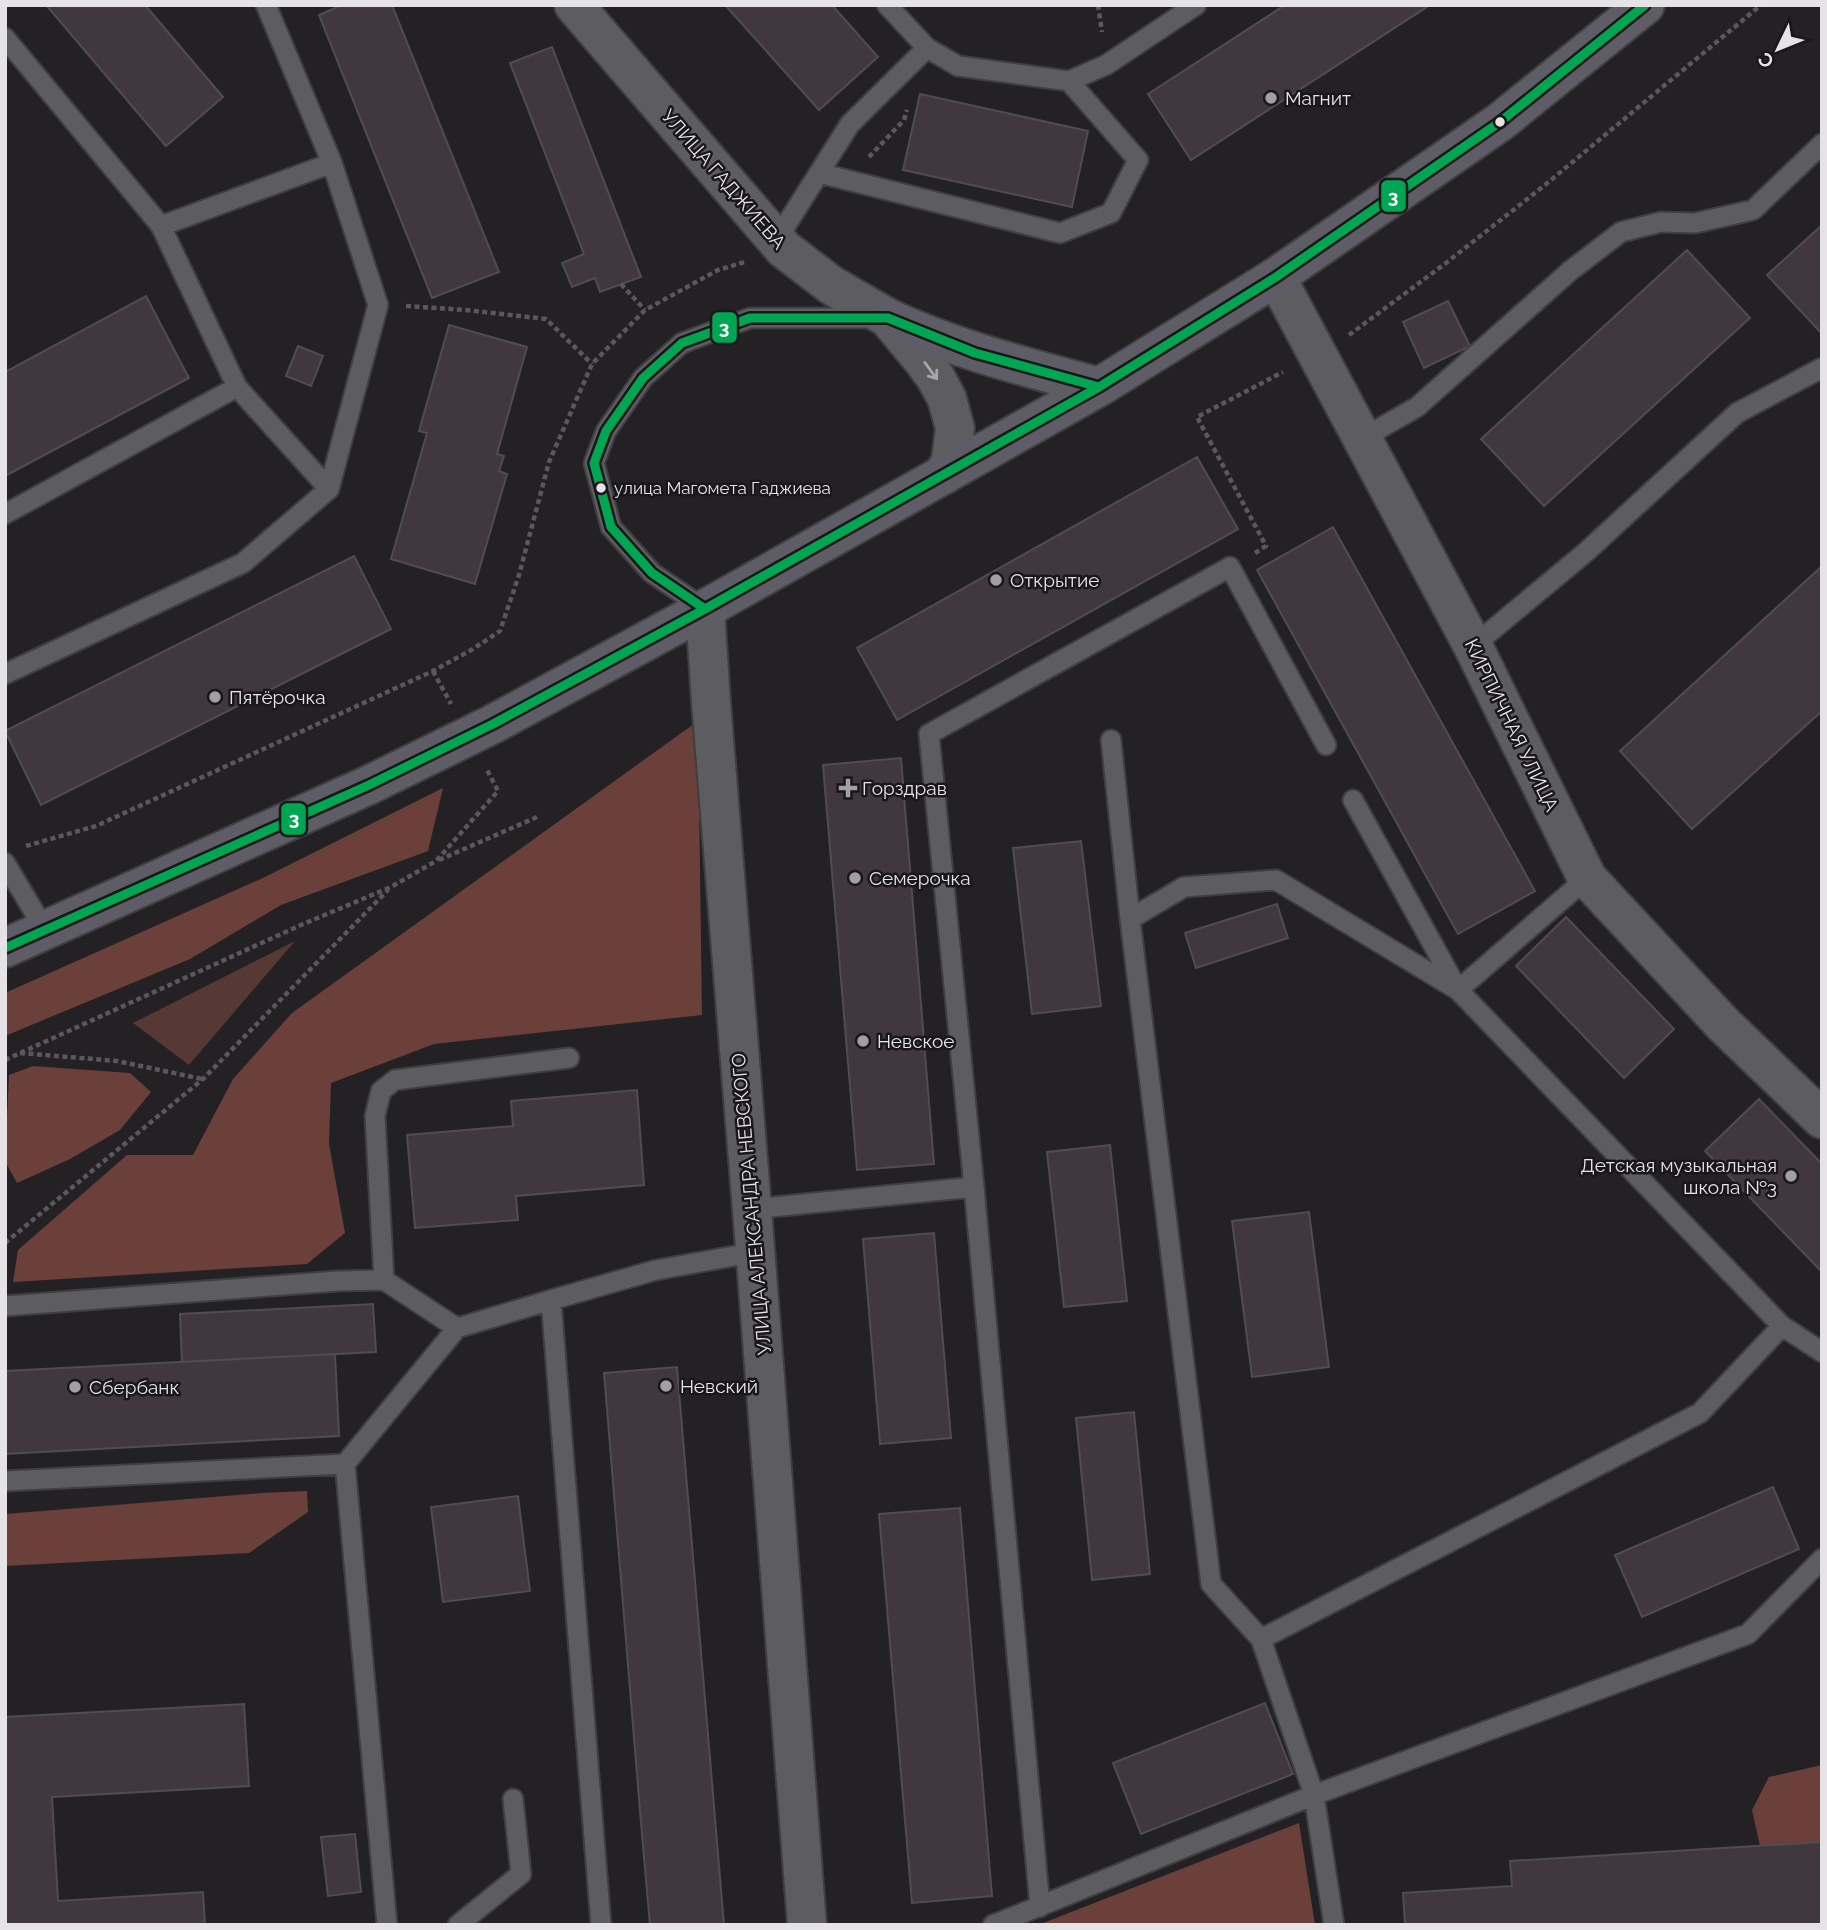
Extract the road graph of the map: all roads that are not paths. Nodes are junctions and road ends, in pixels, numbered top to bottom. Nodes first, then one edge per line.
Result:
1 (267, 5) edge
2 (574, 5) edge
3 (887, 5) edge
4 (1196, 5) edge
5 (1645, 5) edge
6 (5, 38) edge
7 (927, 48) junction
8 (1069, 81) junction
9 (1822, 144) edge
10 (332, 163) junction
11 (819, 173) junction
12 (162, 226) junction
13 (776, 241) junction
14 (1276, 277) junction
15 (888, 318) junction
16 (1822, 368) edge
17 (237, 387) junction
18 (1099, 387) junction
19 (1363, 438) junction
20 (944, 475) junction
21 (329, 488) junction
22 (5, 514) edge
23 (705, 609) junction
24 (1473, 646) junction
25 (5, 674) edge
26 (1111, 740) dead end
27 (1326, 745) dead end
28 (1353, 800) dead end
29 (12, 856) edge
30 (1587, 878) junction
31 (1130, 919) junction
32 (45, 930) junction
33 (5, 948) edge
34 (1458, 990) junction
35 (569, 1058) dead end
36 (1822, 1119) edge
37 (974, 1186) junction
38 (752, 1209) junction
39 (755, 1252) junction
40 (384, 1280) junction
41 (551, 1300) junction
42 (5, 1306) edge
43 (1782, 1326) junction
44 (457, 1328) junction
45 (1822, 1352) edge
46 (345, 1464) junction
47 (5, 1481) edge
48 (1822, 1559) edge
49 (1261, 1639) junction
50 (1314, 1795) junction
51 (513, 1799) dead end
52 (1040, 1907) junction
53 (387, 1925) edge
54 (457, 1925) edge
55 (601, 1925) edge
56 (807, 1925) edge
57 (993, 1925) edge
58 (1334, 1925) edge

1 - 10 lane
2 - 13 street, УЛИЦА ГАДЖИЕВА
3 - 7 lane
4 - 8 lane
5 - 14 main road
6 - 12 lane
7 - 8 lane
7 - 11 lane
8 - 11 lane
9 - 19 lane
10 - 12 lane
10 - 21 lane
11 - 13 lane
12 - 17 lane
13 - 15 street, УЛИЦА ГАДЖИЕВА
14 - 18 main road
14 - 19 street, КИРПИЧНАЯ УЛИЦА
15 - 18 main road
15 -> 20 street, УЛИЦА ГАДЖИЕВА
15 - 23 lane
16 - 24 lane
17 - 21 lane
17 - 22 lane
18 - 20 main road
19 - 24 street, КИРПИЧНАЯ УЛИЦА
20 - 23 main road
21 - 25 lane
23 - 32 main road
23 - 38 street, УЛИЦА АЛЕКСАНДРА НЕВСКОГО
24 - 30 street, КИРПИЧНАЯ УЛИЦА
26 - 31 lane
27 - 37 lane
28 - 34 lane
29 - 32 lane
30 - 34 lane
30 - 36 street, КИРПИЧНАЯ УЛИЦА
31 - 34 lane
31 - 49 lane
32 - 33 main road
34 - 43 lane
35 - 40 lane
37 - 38 lane
37 - 52 lane
38 - 39 street, УЛИЦА АЛЕКСАНДРА НЕВСКОГО
39 - 41 lane
39 - 56 street, УЛИЦА АЛЕКСАНДРА НЕВСКОГО
40 - 42 lane
40 - 44 lane
41 - 44 lane
41 - 55 lane
43 - 45 lane
43 - 49 lane
44 - 46 lane
46 - 47 lane
46 - 53 lane
48 - 50 lane
49 - 50 lane
50 - 52 lane
50 - 58 lane
51 - 54 lane
52 - 57 lane

